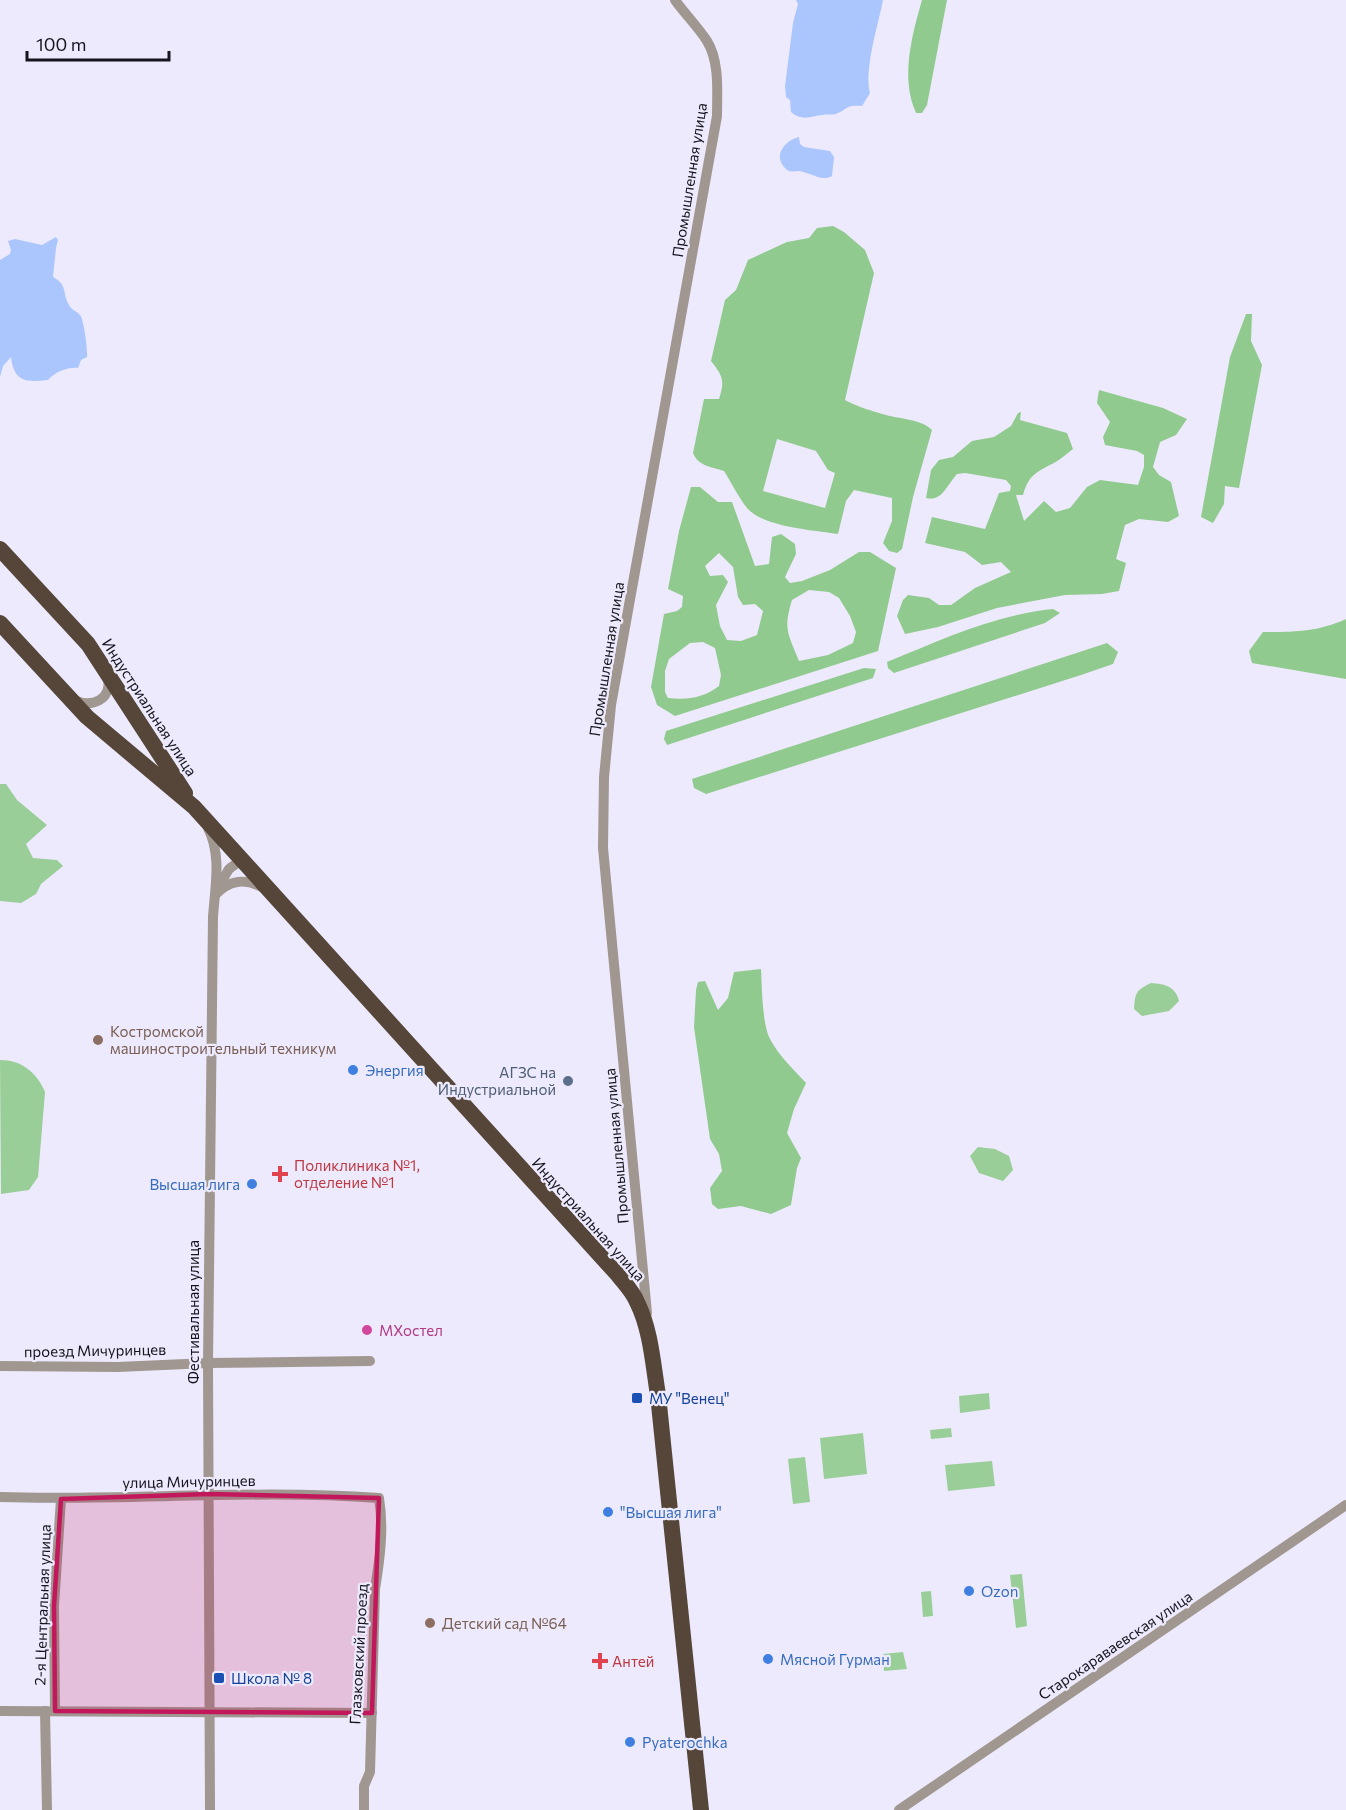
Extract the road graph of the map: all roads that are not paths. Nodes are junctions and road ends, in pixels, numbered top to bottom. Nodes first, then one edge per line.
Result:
1 (675, 0) edge
2 (0, 549) edge
3 (0, 623) edge
4 (106, 670) junction
5 (68, 698) junction
6 (198, 812) junction
7 (241, 860) junction
8 (269, 891) junction
9 (215, 895) junction
10 (649, 1341) junction
11 (370, 1361) dead end
12 (208, 1363) junction
13 (0, 1366) edge
14 (208, 1494) junction
15 (0, 1497) edge
16 (379, 1498) joint
17 (61, 1499) junction
18 (1346, 1504) edge
19 (0, 1711) edge
20 (50, 1711) junction
21 (210, 1713) junction
22 (372, 1713) junction
23 (47, 1810) edge
24 (210, 1810) edge
25 (364, 1810) edge
26 (701, 1810) edge
27 (899, 1810) edge

1 - 10 street, Промышленная улица
2 - 4 highway, Индустриальная улица
3 - 5 highway, Индустриальная улица
4 - 5 street
4 - 6 highway, Индустриальная улица
5 - 6 highway, Индустриальная улица
6 - 7 highway, Индустриальная улица
6 - 9 street, Фестивальная улица
7 - 8 highway, Индустриальная улица
7 - 9 street
8 - 9 street
8 - 10 highway, Индустриальная улица
9 - 12 street, Фестивальная улица
10 - 26 highway, Индустриальная улица
11 - 12 street, проезд Мичуринцев
12 - 13 street, проезд Мичуринцев
12 - 14 street, Фестивальная улица
14 - 16 street, улица Мичуринцев
14 - 17 street, улица Мичуринцев
14 - 21 street, Фестивальная улица
15 - 17 street, улица Мичуринцев
16 - 22 street, Глазковский проезд
17 - 20 street, 2-я Центральная улица
18 - 27 street, Старокараваевская улица
19 - 20 street
20 - 21 street
20 - 23 street, 2-я Центральная улица
21 - 22 street
21 - 24 street, Фестивальная улица
22 - 25 street, Глазковский проезд

